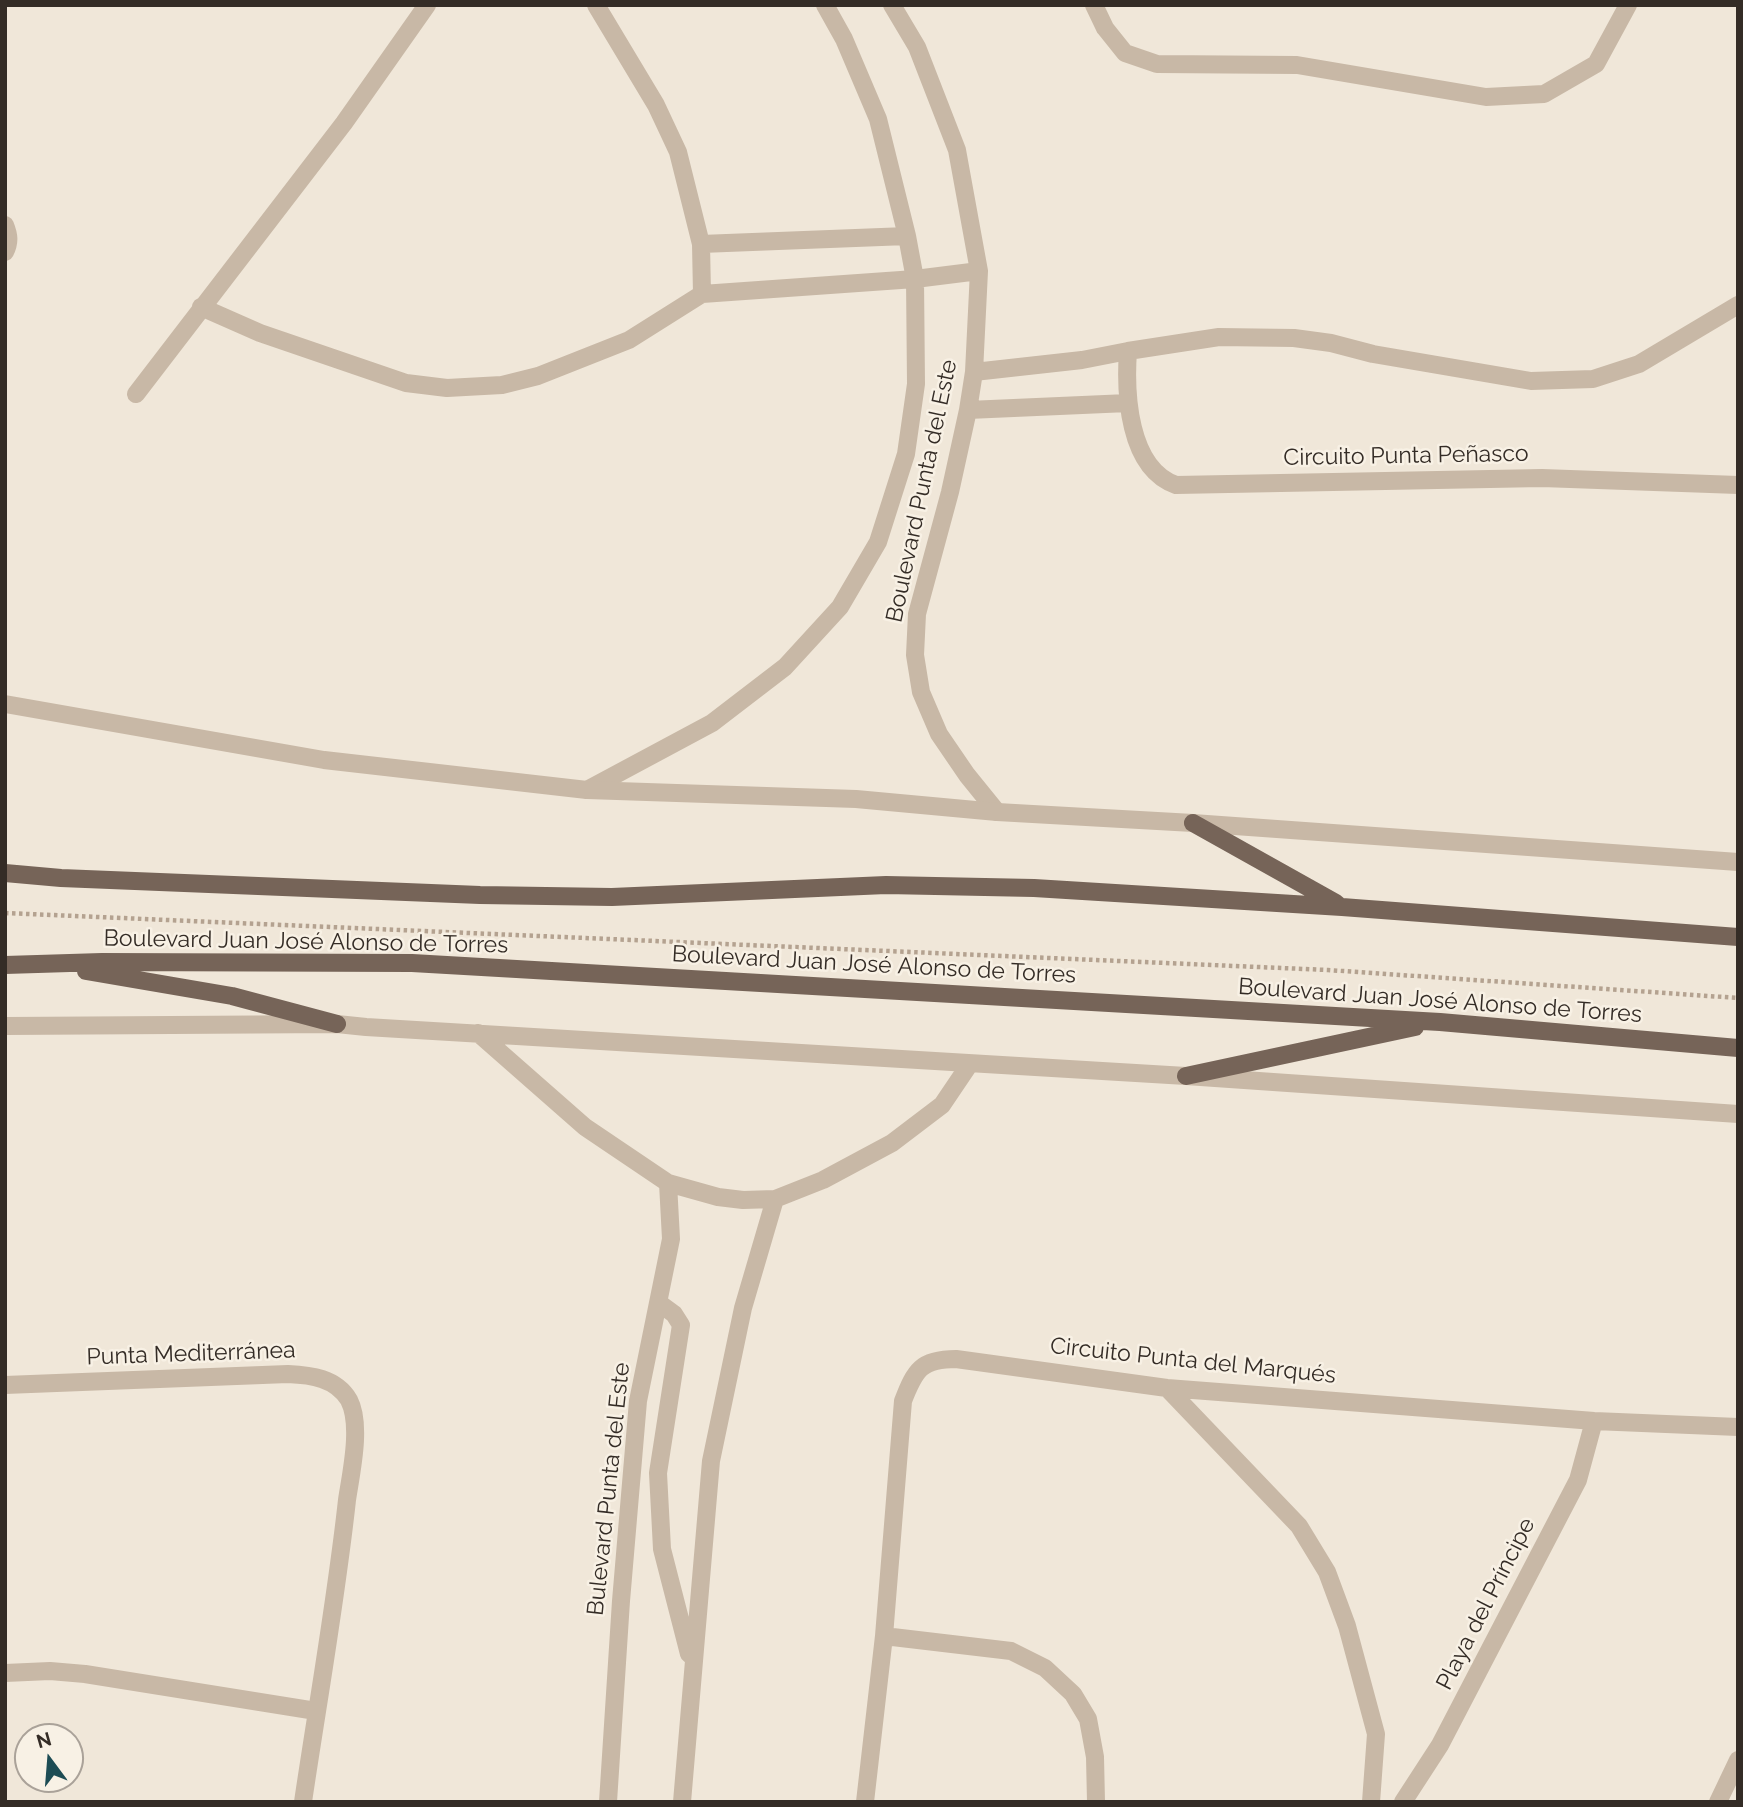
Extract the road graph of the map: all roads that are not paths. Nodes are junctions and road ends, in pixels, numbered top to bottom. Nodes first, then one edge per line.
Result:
1 (427, 5) edge
2 (596, 5) edge
3 (825, 5) edge
4 (892, 5) edge
5 (1094, 5) edge
6 (1628, 5) edge
7 (5, 225) edge
8 (907, 236) junction
9 (701, 244) junction
10 (5, 253) edge
11 (979, 271) junction
12 (915, 279) junction
13 (702, 294) junction
14 (1738, 305) edge
15 (201, 307) junction
16 (1128, 351) junction
17 (974, 372) junction
18 (136, 394) dead end
19 (1128, 403) junction
20 (968, 410) junction
21 (1738, 485) edge
22 (5, 704) edge
23 (587, 790) junction
24 (997, 812) junction
25 (1193, 823) junction
26 (1738, 862) edge
27 (5, 873) edge
28 (1342, 907) junction
29 (1738, 937) edge
30 (5, 965) edge
31 (55, 965) junction
32 (1440, 1022) junction
33 (337, 1024) junction
34 (5, 1026) edge
35 (478, 1033) junction
36 (1737, 1048) edge
37 (969, 1065) junction
38 (1186, 1076) junction
39 (1738, 1114) edge
40 (668, 1183) junction
41 (775, 1199) junction
42 (659, 1303) junction
43 (5, 1385) edge
44 (1167, 1388) junction
45 (1594, 1420) junction
46 (1738, 1427) edge
47 (884, 1636) junction
48 (692, 1668) junction
49 (5, 1673) edge
50 (316, 1711) junction
51 (1738, 1760) edge
52 (303, 1802) edge
53 (608, 1802) edge
54 (682, 1802) edge
55 (865, 1802) edge
56 (1096, 1802) edge
57 (1371, 1802) edge
58 (1403, 1802) edge
59 (1718, 1802) edge

1 - 15 street
2 - 9 street
3 - 8 street, Boulevard Punta del Este
4 - 11 street, Boulevard Punta del Este
5 - 6 street
7 - 10 street
8 - 9 street
8 - 12 street, Boulevard Punta del Este
9 - 13 street
11 - 12 street
11 - 17 street, Boulevard Punta del Este
12 - 13 street
12 - 23 street, Boulevard Punta del Este
13 - 15 street
14 - 16 street
15 - 18 street
16 - 17 street
16 - 19 street, Circuito Punta Peñasco
17 - 20 street, Boulevard Punta del Este
19 - 20 street
19 - 21 street, Circuito Punta Peñasco
20 - 24 street, Boulevard Punta del Este
22 - 23 street
23 - 24 street
24 - 25 street
25 - 26 street
25 - 28 main road
27 - 28 main road
28 - 29 main road
30 - 31 main road, Boulevard Juan José Alonso de Torres
31 - 32 main road, Boulevard Juan José Alonso de Torres
31 - 33 main road
32 - 36 main road, Boulevard Juan José Alonso de Torres
32 - 38 main road
33 - 34 street
33 - 35 street
35 - 37 street
35 - 40 street
37 - 38 street
37 - 41 street
38 - 39 street
40 - 41 street
40 - 42 street, Bulevard Punta del Este
41 - 48 street
42 - 48 street
42 - 53 street, Bulevard Punta del Este
43 - 50 street, Punta Mediterránea
44 - 45 street, Circuito Punta del Marqués
44 - 47 street, Circuito Punta del Marqués
44 - 57 street
45 - 46 street, Circuito Punta del Marqués
45 - 58 street, Playa del Príncipe
47 - 55 street, Circuito Punta del Marqués
47 - 56 street
48 - 54 street
49 - 50 street
50 - 52 street, Punta Mediterránea
51 - 59 street

